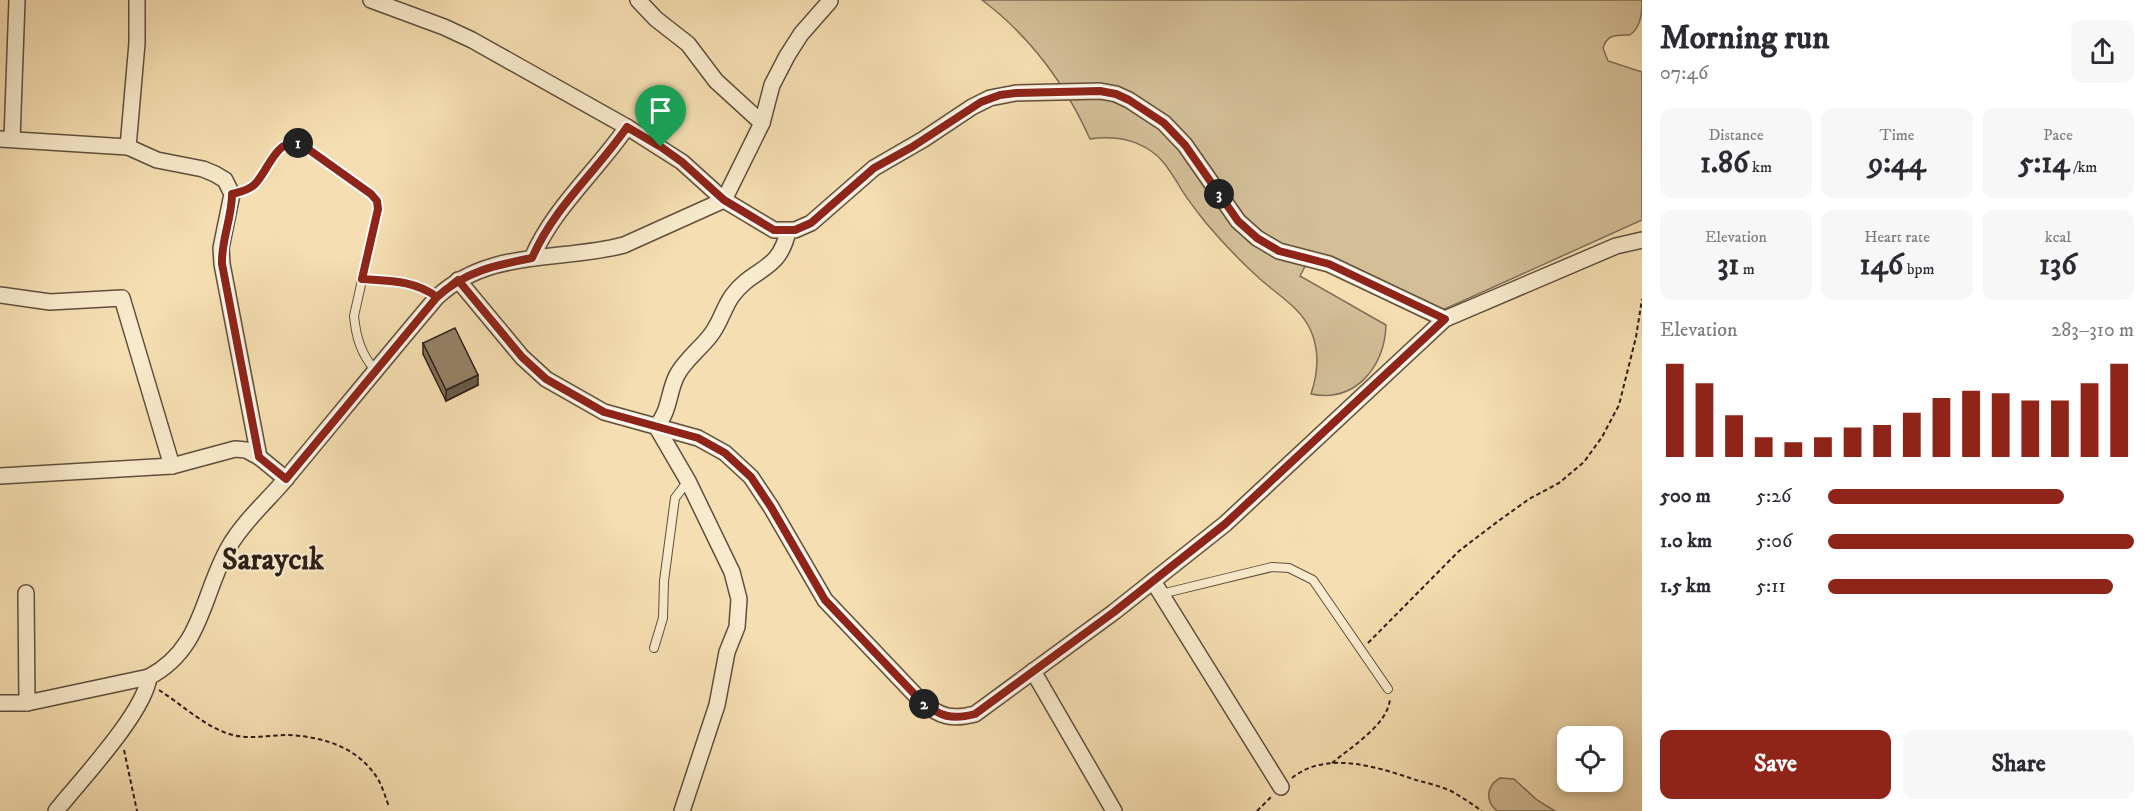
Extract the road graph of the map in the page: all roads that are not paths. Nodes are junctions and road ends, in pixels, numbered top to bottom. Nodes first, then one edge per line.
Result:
1 (17, 0) edge
2 (137, 0) edge
3 (370, 0) edge
4 (639, 0) edge
5 (830, 1) edge
6 (762, 123) junction
7 (627, 127) junction
8 (6, 139) edge
9 (128, 147) junction
10 (724, 200) junction
11 (378, 209) road end
12 (788, 231) junction
13 (1642, 240) edge
14 (532, 258) junction
15 (362, 279) junction
16 (458, 280) junction
17 (0, 295) edge
18 (437, 297) junction
19 (1445, 319) junction
20 (375, 370) junction
21 (656, 426) junction
22 (259, 457) junction
23 (172, 466) junction
24 (0, 476) edge
25 (286, 479) junction
26 (688, 481) junction
27 (1157, 587) junction
28 (26, 593) dead end
29 (654, 648) dead end
30 (1033, 671) junction
31 (149, 679) junction
32 (1388, 689) road end
33 (0, 703) edge
34 (27, 703) junction
35 (1281, 786) road end
36 (56, 811) edge
37 (682, 811) edge
38 (1114, 811) edge

1 - 8 street
2 - 9 street
3 - 7 street
4 - 6 street
5 - 6 street
6 - 10 street
7 - 10 street
7 - 14 street
8 - 9 street
9 - 22 street
10 - 12 street
10 - 14 street
11 - 15 lane
12 - 19 street
12 - 21 street
13 - 19 street
14 - 16 street
15 - 18 lane
15 - 20 lane
16 - 18 street
16 - 21 street
17 - 23 street
18 - 20 street
19 - 27 street
20 - 25 street
21 - 26 street
21 - 30 street
22 - 23 street
22 - 25 street
23 - 24 street
25 - 31 street
26 - 29 lane
26 - 37 street
27 - 30 street
27 - 32 lane
27 - 35 street
28 - 34 street
30 - 38 street
31 - 34 street
31 - 36 street
33 - 34 street

